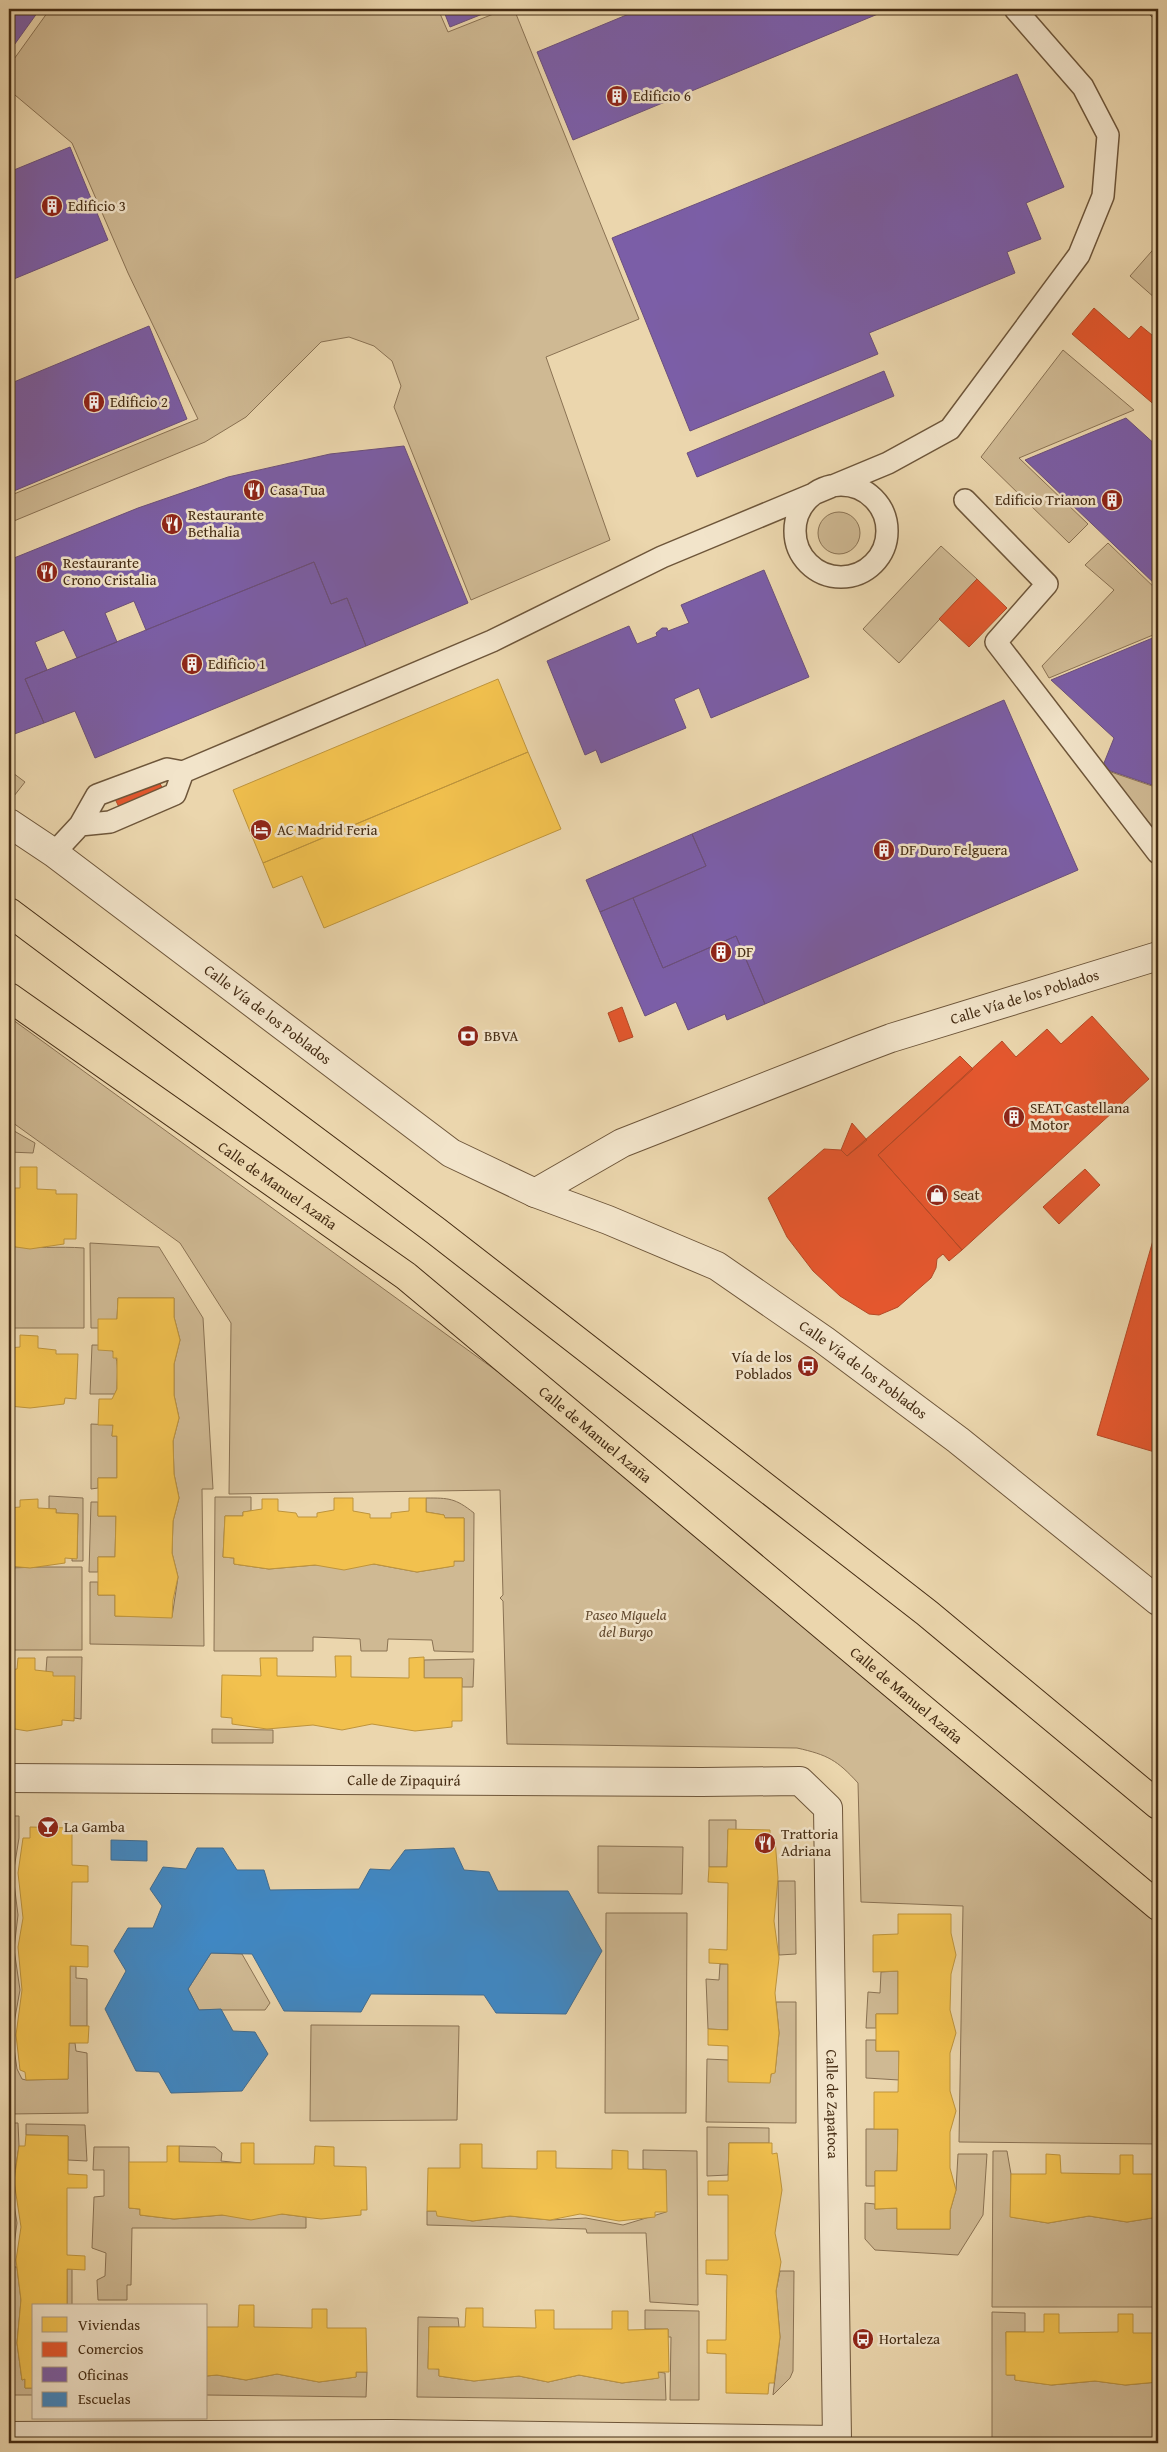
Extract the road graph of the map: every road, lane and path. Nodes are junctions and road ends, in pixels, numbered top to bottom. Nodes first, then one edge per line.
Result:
1 (1014, 9) edge
2 (823, 489) junction
3 (964, 500) dead end
4 (183, 772) junction
5 (9, 822) edge
6 (80, 825) junction
7 (54, 853) junction
8 (1158, 853) edge
9 (9, 912) edge
10 (1158, 956) edge
11 (9, 997) edge
12 (535, 1193) junction
13 (1158, 1601) edge
14 (9, 1778) edge
15 (800, 1780) joint
16 (1158, 1805) edge
17 (1158, 1906) edge
18 (9, 2436) edge
19 (478, 2440) edge

1 - 2 lane
2 - 2 lane
2 - 4 lane
3 - 8 lane
4 - 6 lane
4 - 6 lane
5 - 7 street, Calle Vía de los Poblados
6 - 7 lane
7 - 12 street, Calle Vía de los Poblados
9 - 16 highway
10 - 12 street, Calle Vía de los Poblados
11 - 17 highway, Calle de Manuel Azaña
12 - 13 street, Calle Vía de los Poblados
14 - 15 street, Calle de Zipaquirá
15 - 19 street, Calle de Zapatoca
18 - 19 street

